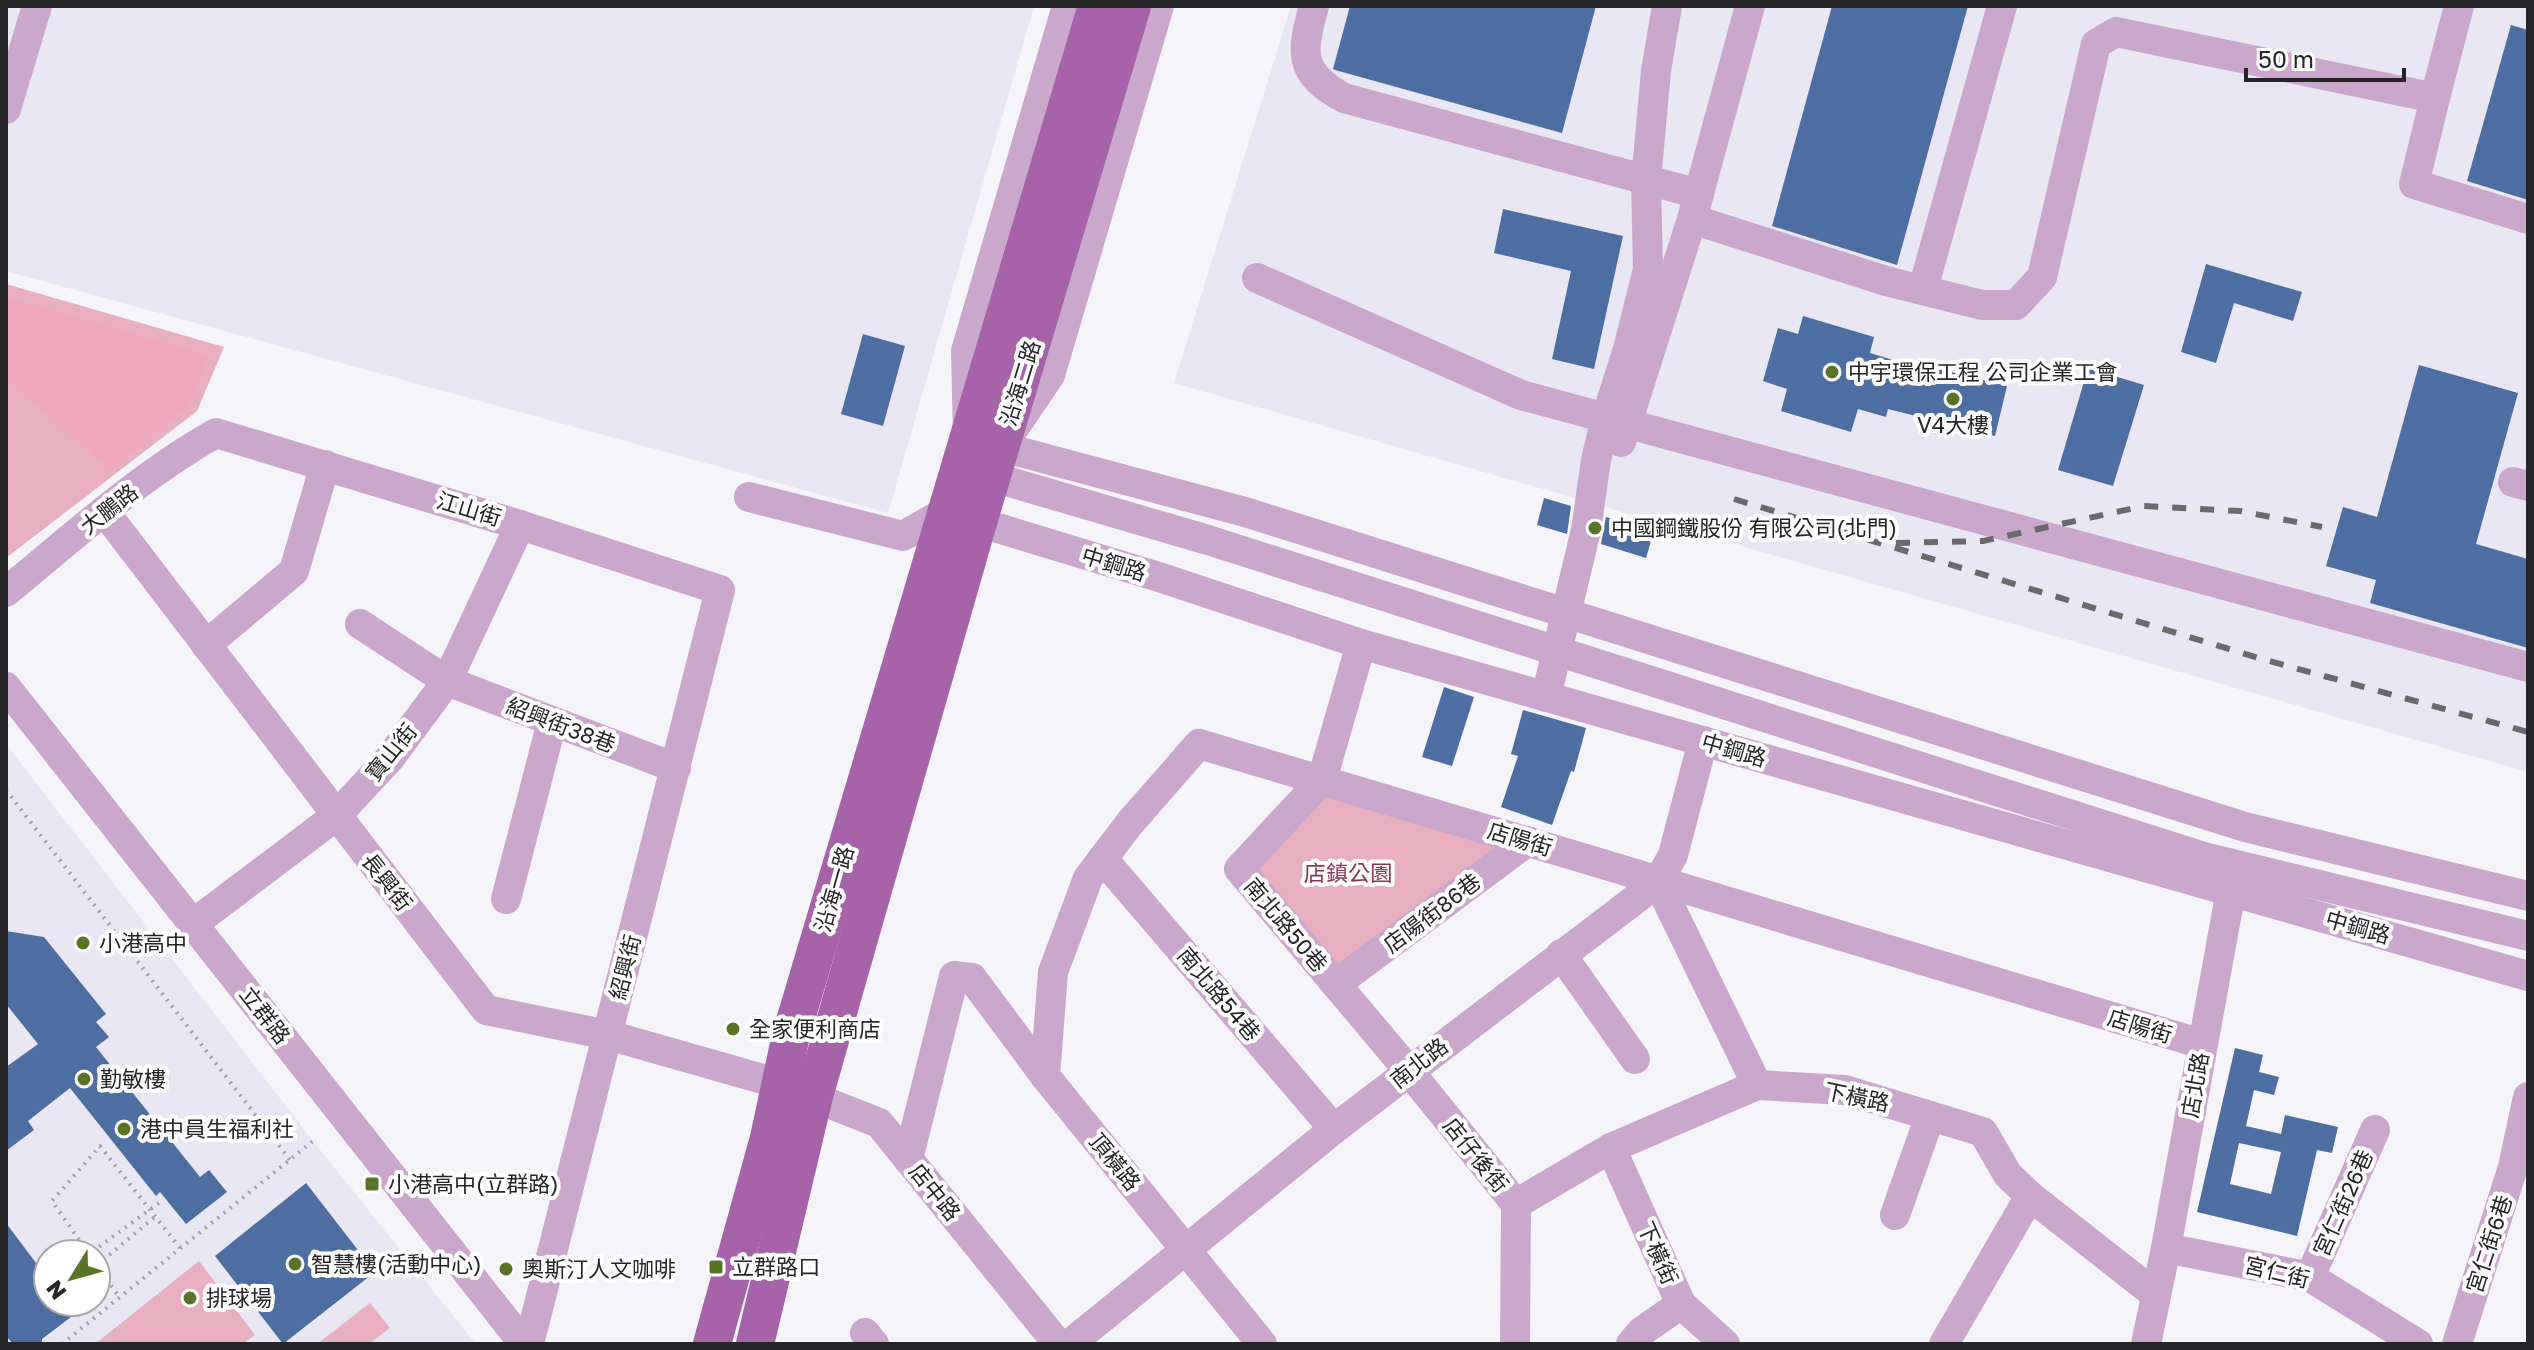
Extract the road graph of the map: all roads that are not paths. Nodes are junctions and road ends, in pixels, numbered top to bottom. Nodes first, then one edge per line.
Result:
1 (37, 6) edge
2 (1067, 6) edge
3 (1097, 6) edge
4 (1132, 6) edge
5 (1159, 6) edge
6 (1314, 6) edge
7 (1667, 6) edge
8 (1750, 6) edge
9 (2002, 6) edge
10 (2459, 6) edge
11 (2435, 98) junction
12 (6, 109) edge
13 (1646, 180) junction
14 (1696, 207) junction
15 (2528, 219) edge
16 (1257, 278) dead end
17 (1923, 289) junction
18 (1617, 420) junction
19 (216, 433) joint
20 (980, 457) junction
21 (325, 465) junction
22 (749, 497) dead end
23 (104, 511) junction
24 (961, 517) junction
25 (520, 525) junction
26 (720, 590) joint
27 (6, 592) edge
28 (1565, 613) junction
29 (360, 624) dead end
30 (1361, 644) junction
31 (206, 645) junction
32 (1556, 650) junction
33 (2528, 667) edge
34 (447, 681) junction
35 (6, 687) edge
36 (1546, 697) junction
37 (552, 722) junction
38 (1703, 741) junction
39 (676, 768) junction
40 (1322, 780) junction
41 (336, 816) junction
42 (2245, 827) junction
43 (1528, 841) junction
44 (1103, 859) junction
45 (2233, 878) junction
46 (1658, 882) junction
47 (2528, 896) edge
48 (506, 899) dead end
49 (193, 924) junction
50 (2528, 936) edge
51 (1561, 954) junction
52 (2528, 976) edge
53 (1336, 984) junction
54 (608, 1035) junction
55 (2202, 1044) junction
56 (1635, 1059) dead end
57 (1409, 1071) junction
58 (1045, 1076) junction
59 (1757, 1085) junction
60 (797, 1090) junction
61 (2528, 1097) edge
62 (1930, 1116) junction
63 (1334, 1129) junction
64 (2375, 1130) dead end
65 (1611, 1148) junction
66 (908, 1159) junction
67 (2030, 1196) junction
68 (1516, 1204) junction
69 (1895, 1215) dead end
70 (2166, 1248) junction
71 (1185, 1250) junction
72 (2310, 1277) junction
73 (2156, 1295) junction
74 (1681, 1304) junction
75 (527, 1344) edge
76 (712, 1344) edge
77 (755, 1344) edge
78 (1058, 1344) edge
79 (1070, 1344) edge
80 (1262, 1344) edge
81 (1515, 1344) edge
82 (1631, 1344) edge
83 (1725, 1344) edge
84 (1944, 1344) edge
85 (2146, 1344) edge
86 (2418, 1344) edge
87 (2457, 1344) edge

1 - 12 street
2 - 20 street, 沿海二路
3 - 20 main road, 沿海二路
4 - 20 main road, 沿海二路
5 - 20 street, 沿海二路
6 - 13 street
7 - 13 street
8 - 14 street
9 - 17 street
10 - 11 street
11 - 15 street
11 - 17 street
13 - 14 street
13 - 18 street
14 - 17 street
14 - 18 street
16 - 18 street
18 - 28 street
18 - 33 street
19 - 21 street, 江山街
19 - 23 street, 大鵬路
20 - 24 main road, 沿海一路
20 - 28 street
20 - 32 street, 中鋼路
21 - 25 street, 江山街
21 - 31 street
22 - 24 street
23 - 27 street, 大鵬路
23 - 31 street, 長興街
24 - 30 street, 中鋼路
24 - 60 main road, 沿海一路
25 - 26 street, 江山街
25 - 34 street, 寶山街
26 - 39 street, 紹興街
28 - 32 street
28 - 42 street
29 - 34 street, 紹興街38巷
30 - 36 street, 中鋼路
30 - 40 street, 南北路50巷
31 - 41 street, 長興街
32 - 36 street
32 - 45 street, 中鋼路
34 - 37 street, 紹興街38巷
34 - 41 street, 寶山街
35 - 49 street, 立群路
36 - 38 street, 中鋼路
37 - 39 street, 紹興街38巷
37 - 48 street
38 - 45 street, 中鋼路
38 - 46 street, 南北路
39 - 54 street, 紹興街
40 - 43 street, 店陽街
40 - 44 street, 店陽街
40 - 53 street, 南北路50巷
41 - 49 street, 寶山街
41 - 54 street, 長興街
42 - 45 street, 店北路
42 - 47 street
43 - 46 street, 店陽街
43 - 53 street, 店陽街86巷
44 - 58 street, 店陽街
44 - 63 street, 南北路54巷
45 - 50 street, 中鋼路
45 - 52 street, 中鋼路
45 - 55 street, 店北路
46 - 51 street, 南北路
46 - 55 street, 店陽街
46 - 59 street
49 - 75 street, 立群路
51 - 56 street
51 - 57 street, 南北路
53 - 57 street, 南北路50巷
54 - 60 street, 長興街
54 - 75 street, 紹興街
55 - 70 street, 店北路
57 - 63 street, 南北路
57 - 68 street, 店仔後街
58 - 66 street, 頂橫路
58 - 71 street, 頂橫路
59 - 62 street, 下橫路
59 - 65 street, 下橫路
60 - 66 street, 店中路
60 - 76 main road, 沿海一路
60 - 77 main road, 沿海一路
61 - 87 street, 宮仁街6巷
62 - 67 street, 下橫路
62 - 69 street
63 - 71 street, 南北路
64 - 72 street, 宮仁街26巷
65 - 68 street, 下橫路
65 - 74 street, 下橫街
66 - 78 street, 店中路
67 - 73 street, 下橫路
67 - 84 street
68 - 81 street, 店仔後街
70 - 72 street, 宮仁街
70 - 73 street, 店北路
71 - 79 street, 南北路
71 - 80 street, 頂橫路
72 - 86 street, 宮仁街
73 - 85 street, 店北路
74 - 82 street
74 - 83 street, 下橫街

